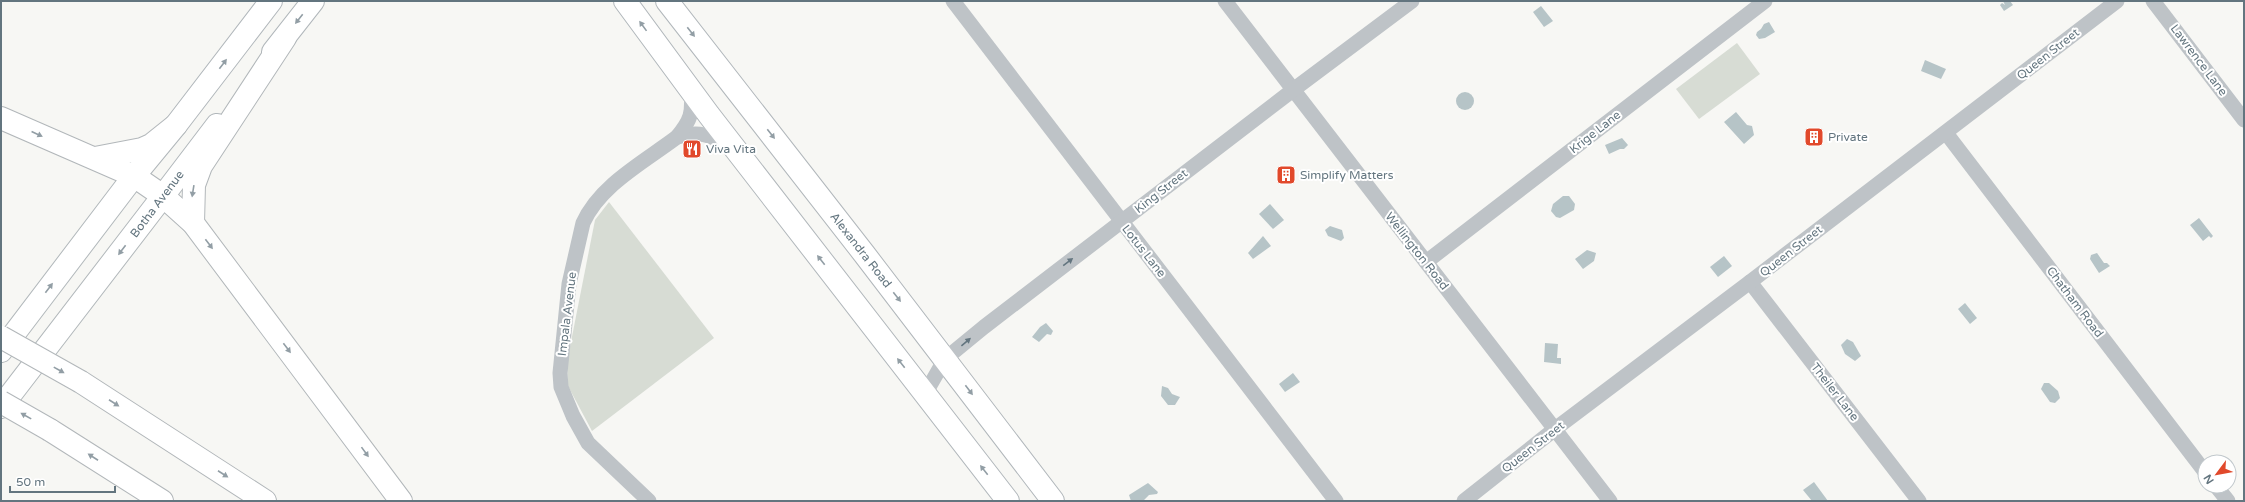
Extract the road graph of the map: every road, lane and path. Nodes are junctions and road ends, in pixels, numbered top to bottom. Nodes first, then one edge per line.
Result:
1 (271, 1) edge
2 (313, 1) edge
3 (625, 1) edge
4 (667, 1) edge
5 (953, 1) edge
6 (1225, 1) edge
7 (1412, 1) edge
8 (1765, 1) edge
9 (2117, 1) edge
10 (2153, 1) edge
11 (285, 38) junction
12 (1293, 90) junction
13 (691, 91) junction
14 (1, 118) edge
15 (2244, 120) edge
16 (176, 125) junction
17 (1946, 133) junction
18 (677, 137) junction
19 (738, 152) junction
20 (95, 158) junction
21 (134, 176) junction
22 (162, 196) junction
23 (1121, 222) junction
24 (193, 223) junction
25 (1426, 262) junction
26 (1750, 282) junction
27 (1, 337) edge
28 (1, 351) edge
29 (945, 359) junction
30 (925, 394) junction
31 (1, 402) edge
32 (1, 407) edge
33 (1555, 429) junction
34 (2197, 462) edge
35 (162, 501) edge
36 (265, 501) edge
37 (401, 501) edge
38 (649, 501) edge
39 (1008, 501) edge
40 (1053, 501) edge
41 (1336, 501) edge
42 (1464, 501) edge
43 (1610, 501) edge
44 (1919, 501) edge

16 -> 1 main road
2 -> 11 main road, Botha Avenue
13 -> 3 main road
4 -> 29 main road, Alexandra Road
5 - 23 street, Lotus Lane
6 - 12 street, Wellington Road
7 - 12 street, King Street
8 - 25 street, Krige Lane
9 - 17 street, Queen Street
10 - 15 street, Lawrence Lane
11 - 22 main road, Botha Avenue
11 -> 24 main road
12 - 23 street, King Street
12 - 25 street, Wellington Road
13 - 18 street, Impala Avenue
13 - 19 main road
14 -> 20 main road
16 - 20 main road
16 - 21 main road
17 - 26 street, Queen Street
17 - 34 street, Chatham Road
18 - 19 street, Impala Avenue
18 - 38 street, Impala Avenue
30 -> 19 main road
20 - 21 main road
21 - 22 main road
28 -> 21 main road
22 - 24 main road
22 -> 32 main road, Botha Avenue
29 -> 23 street, King Street
23 - 41 street, Lotus Lane
24 -> 37 main road
25 - 33 street, Wellington Road
26 - 33 street, Queen Street
26 - 44 street, Theiler Lane
27 -> 36 main road, bridge
29 - 30 street, King Street
29 -> 40 main road, Alexandra Road
39 -> 30 main road
35 -> 31 main road, bridge
33 - 42 street, Queen Street
33 - 43 street, Wellington Road

